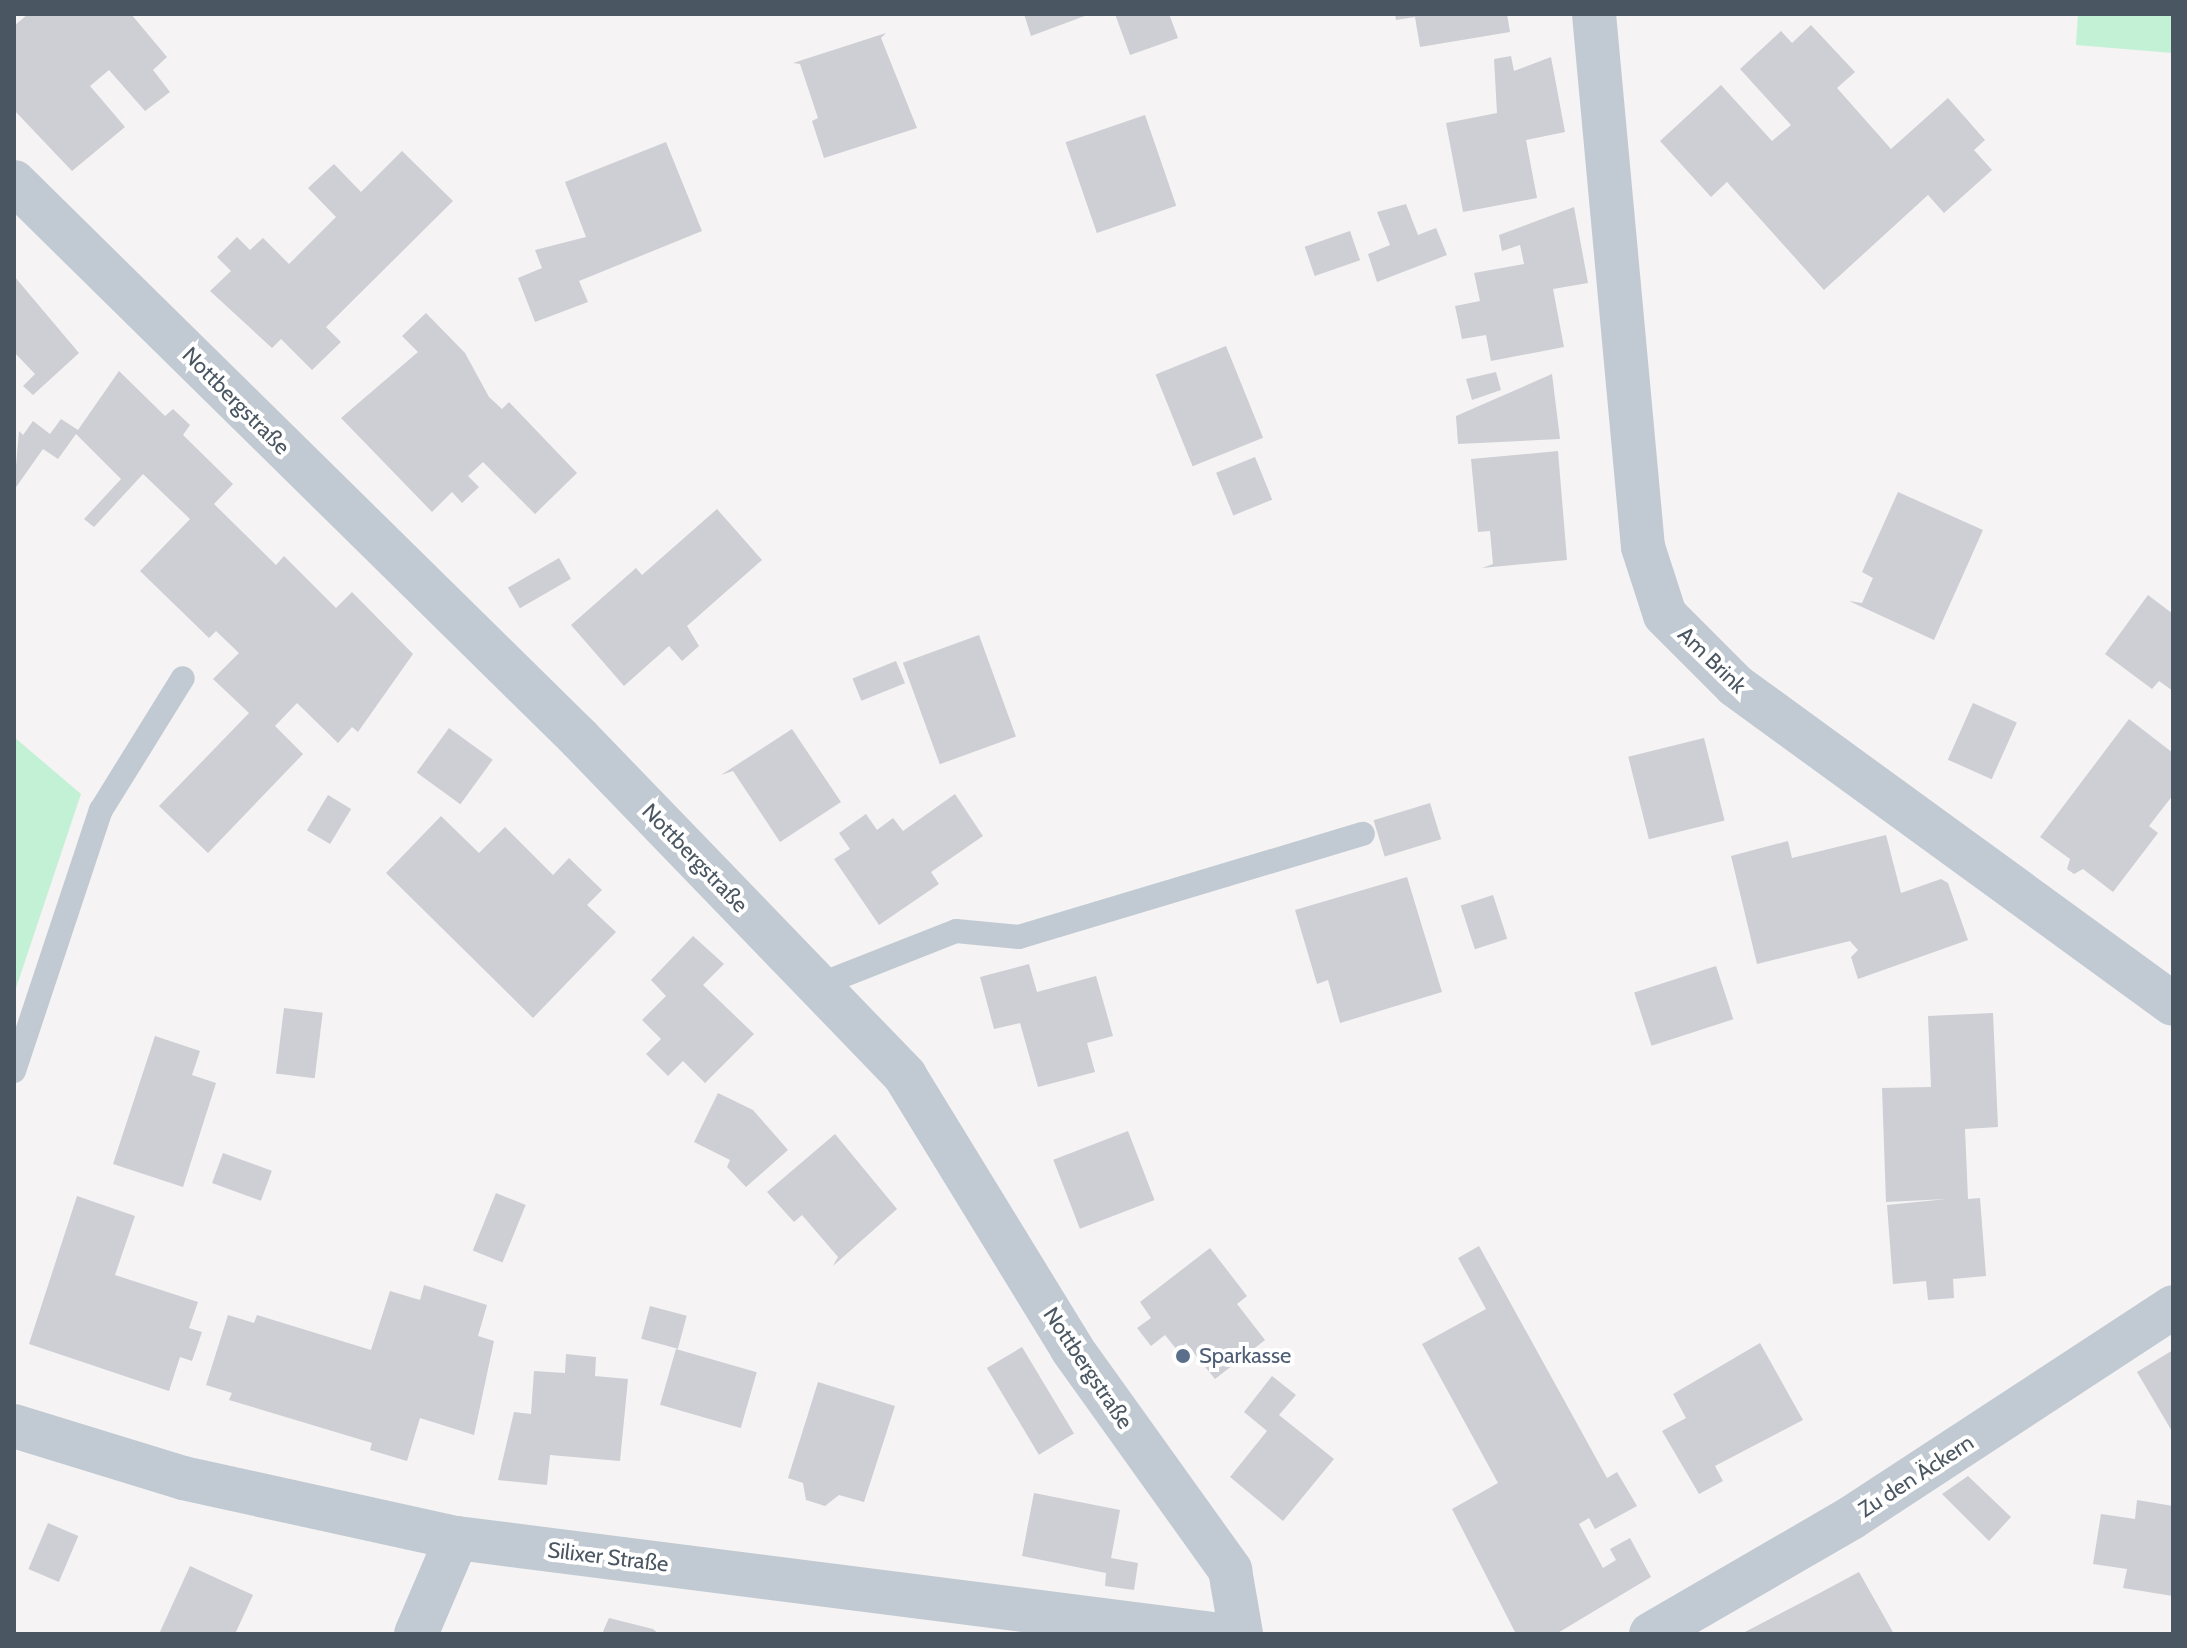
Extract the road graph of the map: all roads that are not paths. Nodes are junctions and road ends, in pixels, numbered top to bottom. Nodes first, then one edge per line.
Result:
1 (1594, 14) edge
2 (14, 182) edge
3 (183, 678) dead end
4 (1363, 834) dead end
5 (819, 985) junction
6 (2173, 1004) edge
7 (14, 1071) edge
8 (2173, 1307) edge
9 (14, 1426) edge
10 (457, 1538) junction
11 (416, 1634) edge
12 (1213, 1634) edge
13 (1241, 1634) edge
14 (1651, 1634) edge

1 - 6 street, Am Brink
2 - 5 street, Nottbergstraße
3 - 7 lane
4 - 5 lane
5 - 13 street, Nottbergstraße
8 - 14 street, Zu den Äckern
9 - 10 street, Silixer Straße
10 - 11 street
10 - 12 street, Silixer Straße

